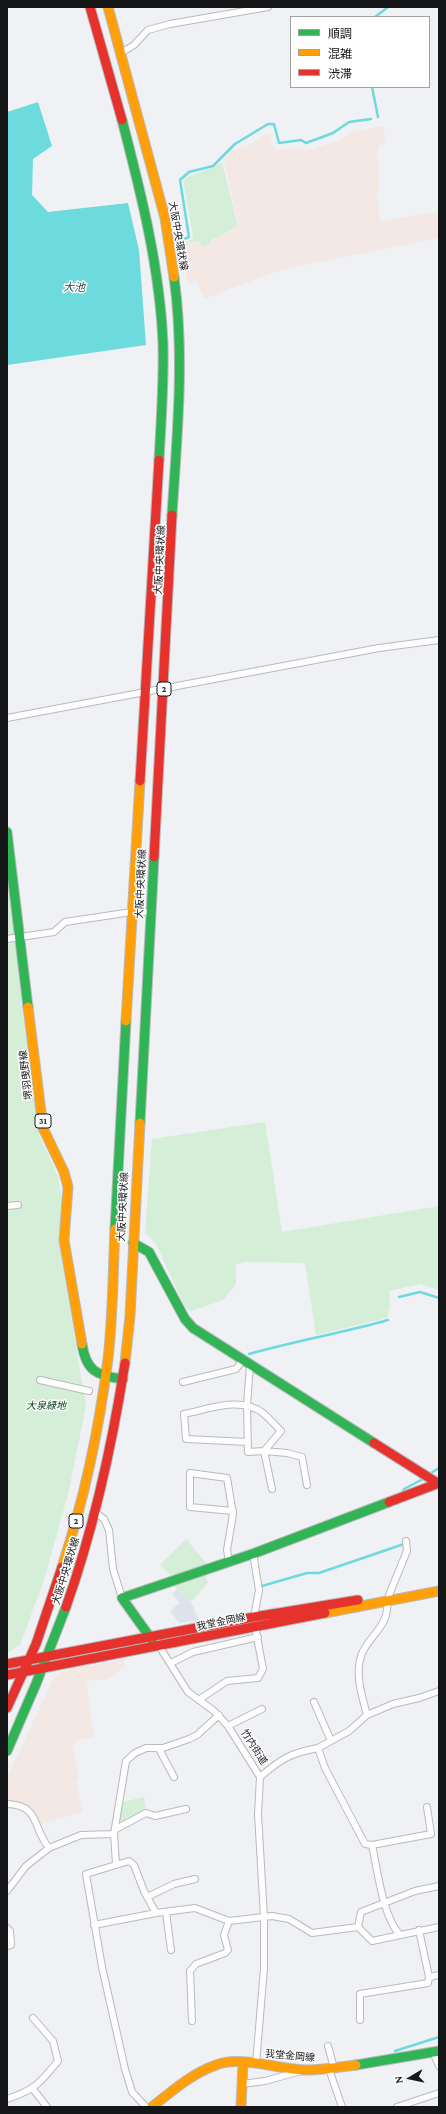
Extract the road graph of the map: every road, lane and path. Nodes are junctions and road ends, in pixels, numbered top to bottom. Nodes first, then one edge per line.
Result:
1 (90, 7) edge
2 (108, 7) edge
3 (268, 7) edge
4 (121, 53) junction
5 (439, 640) edge
6 (164, 688) junction
7 (146, 692) junction
8 (7, 718) edge
9 (7, 832) edge
10 (132, 912) junction
11 (151, 912) junction
12 (21, 938) junction
13 (7, 939) edge
14 (18, 1205) dead end
15 (7, 1206) edge
16 (133, 1243) junction
17 (246, 1362) junction
18 (105, 1377) junction
19 (123, 1379) junction
20 (40, 1380) dead end
21 (183, 1382) dead end
22 (89, 1391) dead end
23 (247, 1405) junction
24 (248, 1442) junction
25 (264, 1451) junction
26 (439, 1484) edge
27 (307, 1485) dead end
28 (272, 1489) dead end
29 (233, 1511) junction
30 (95, 1512) junction
31 (406, 1541) dead end
32 (253, 1554) junction
33 (229, 1562) junction
34 (439, 1586) edge
35 (439, 1591) edge
36 (122, 1598) junction
37 (388, 1598) junction
38 (254, 1622) junction
39 (148, 1637) junction
40 (258, 1637) junction
41 (159, 1646) junction
42 (49, 1656) junction
43 (29, 1660) junction
44 (171, 1663) junction
45 (7, 1664) edge
46 (44, 1668) junction
47 (24, 1672) junction
48 (7, 1674) edge
49 (439, 1691) edge
50 (200, 1700) junction
51 (314, 1702) dead end
52 (7, 1708) edge
53 (262, 1709) dead end
54 (219, 1715) junction
55 (367, 1715) junction
56 (228, 1726) junction
57 (331, 1741) junction
58 (318, 1748) junction
59 (159, 1749) junction
60 (7, 1751) edge
61 (174, 1777) dead end
62 (260, 1777) junction
63 (7, 1804) edge
64 (427, 1807) dead end
65 (186, 1809) dead end
66 (114, 1832) junction
67 (372, 1846) junction
68 (49, 1848) junction
69 (116, 1864) junction
70 (195, 1879) dead end
71 (439, 1886) edge
72 (7, 1891) edge
73 (147, 1897) junction
74 (385, 1901) junction
75 (166, 1912) junction
76 (156, 1913) junction
77 (264, 1917) junction
78 (229, 1921) junction
79 (94, 1925) junction
80 (358, 1927) junction
81 (439, 1927) edge
82 (7, 1928) edge
83 (419, 1930) junction
84 (400, 1934) junction
85 (7, 1946) edge
86 (171, 1950) dead end
87 (439, 1975) edge
88 (429, 1977) junction
89 (33, 2018) dead end
90 (360, 2020) dead end
91 (192, 2021) dead end
92 (328, 2046) dead end
93 (436, 2052) edge
94 (243, 2062) junction
95 (256, 2064) junction
96 (439, 2066) edge
97 (332, 2069) junction
98 (306, 2070) junction
99 (242, 2084) junction
100 (33, 2089) junction
101 (439, 2093) edge
102 (7, 2099) edge
103 (47, 2107) edge
104 (146, 2107) edge
105 (152, 2107) edge
106 (241, 2107) edge
107 (342, 2107) edge
108 (397, 2107) edge

1 - 7 main road, 大阪中央環状線 / 2
2 - 4 main road, 大阪中央環状線 / 2
3 - 4 street
4 - 6 main road, 大阪中央環状線 / 2
5 - 6 street
6 - 7 street
6 - 11 main road, 大阪中央環状線 / 2
7 - 8 street
7 - 10 main road, 大阪中央環状線 / 2
9 - 12 main road, 堺羽曳野線 / 31
10 - 11 street
10 - 12 street
10 - 18 main road, 大阪中央環状線 / 2
11 - 16 main road, 大阪中央環状線 / 2
12 - 13 street
12 - 18 main road, 堺羽曳野線 / 31
14 - 15 street
16 - 17 main road
16 - 19 main road, 大阪中央環状線 / 2
17 - 21 street
17 - 23 street
17 - 26 main road
18 - 19 main road, 堺羽曳野線 / 31
18 - 43 main road, 大阪中央環状線 / 2
19 - 30 main road, 大阪中央環状線 / 2
20 - 22 street
23 - 24 street
23 - 24 street
23 - 25 street
24 - 25 street
25 - 27 street
25 - 28 street
26 - 32 main road
29 - 29 street
29 - 33 street
30 - 36 street, 竹内街道
30 - 42 main road, 大阪中央環状線 / 2
31 - 37 street
32 - 33 main road
32 - 38 street
33 - 36 main road
34 - 37 main road, 我堂金岡線
35 - 37 main road, 我堂金岡線
36 - 39 main road, 竹内街道
37 - 38 main road, 我堂金岡線
37 - 55 street
38 - 39 main road, 我堂金岡線
38 - 40 street
38 - 41 main road, 我堂金岡線
39 - 41 main road, 竹内街道
39 - 42 main road, 我堂金岡線
40 - 44 street
40 - 50 street
41 - 44 street, 竹内街道
41 - 46 main road, 我堂金岡線
42 - 43 main road, 我堂金岡線
42 - 46 main road, 大阪中央環状線 / 2
43 - 45 main road, 我堂金岡線
43 - 47 main road, 大阪中央環状線 / 2
44 - 50 street, 竹内街道
46 - 47 main road, 我堂金岡線
46 - 60 main road, 大阪中央環状線 / 2
47 - 48 main road, 我堂金岡線
47 - 52 main road, 大阪中央環状線 / 2
49 - 55 street
50 - 54 street, 竹内街道
51 - 57 street
53 - 56 street
54 - 56 street, 竹内街道
54 - 59 street
55 - 57 street
56 - 62 street, 竹内街道
57 - 58 street
58 - 62 street
58 - 67 street
59 - 61 street
59 - 66 street
62 - 77 street, 竹内街道
63 - 68 street
64 - 67 street
65 - 66 street
66 - 68 street
66 - 69 street
67 - 74 street
68 - 72 street
69 - 73 street
69 - 79 street
70 - 73 street
71 - 74 street
73 - 76 street
74 - 80 street
74 - 84 street
75 - 76 street
75 - 78 street
75 - 86 street
76 - 79 street
77 - 78 street
77 - 80 street
77 - 95 street, 竹内街道
78 - 91 street
79 - 104 street
80 - 84 street
81 - 83 street
82 - 85 street
83 - 84 street
83 - 88 street
87 - 88 street
88 - 90 street
89 - 100 street
92 - 97 street
93 - 96 street
93 - 97 main road, 我堂金岡線
94 - 95 main road, 我堂金岡線
94 - 99 main road
94 - 105 main road, 我堂金岡線
95 - 98 main road, 我堂金岡線
97 - 98 main road, 我堂金岡線
97 - 107 street
98 - 99 street
99 - 106 main road
100 - 102 street
100 - 103 street
101 - 108 street

